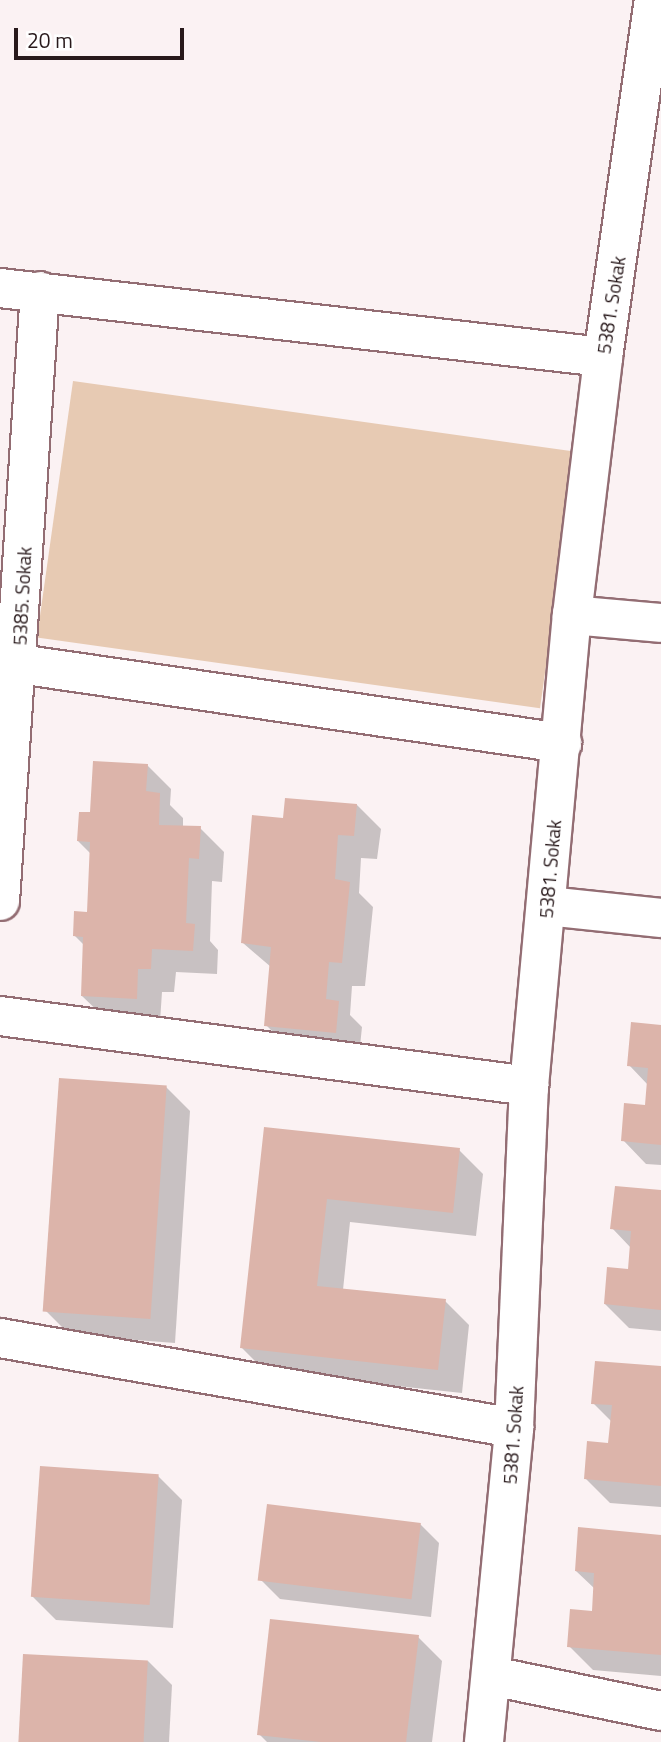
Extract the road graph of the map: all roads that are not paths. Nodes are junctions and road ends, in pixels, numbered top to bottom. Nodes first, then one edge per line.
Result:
1 (654, 0) edge
2 (656, 48) edge
3 (0, 288) edge
4 (40, 291) junction
5 (603, 357) junction
6 (572, 615) junction
7 (661, 623) edge
8 (19, 664) junction
9 (562, 743) junction
10 (0, 901) edge
11 (547, 905) junction
12 (661, 918) edge
13 (0, 1016) edge
14 (529, 1086) junction
15 (0, 1338) edge
16 (514, 1428) junction
17 (492, 1676) junction
18 (661, 1711) edge
19 (484, 1742) edge

1 - 2 street, 5381. Sokak
2 - 5 street, 5381. Sokak
3 - 4 street
4 - 5 street
4 - 8 street, 5385. Sokak
5 - 6 street, 5381. Sokak
6 - 7 street
6 - 9 street, 5381. Sokak
8 - 9 street
8 - 10 street, 5385. Sokak
9 - 11 street, 5381. Sokak
11 - 12 street
11 - 14 street, 5381. Sokak
13 - 14 street
14 - 16 street, 5381. Sokak
15 - 16 street
16 - 17 street, 5381. Sokak
17 - 18 street
17 - 19 street, 5381. Sokak

